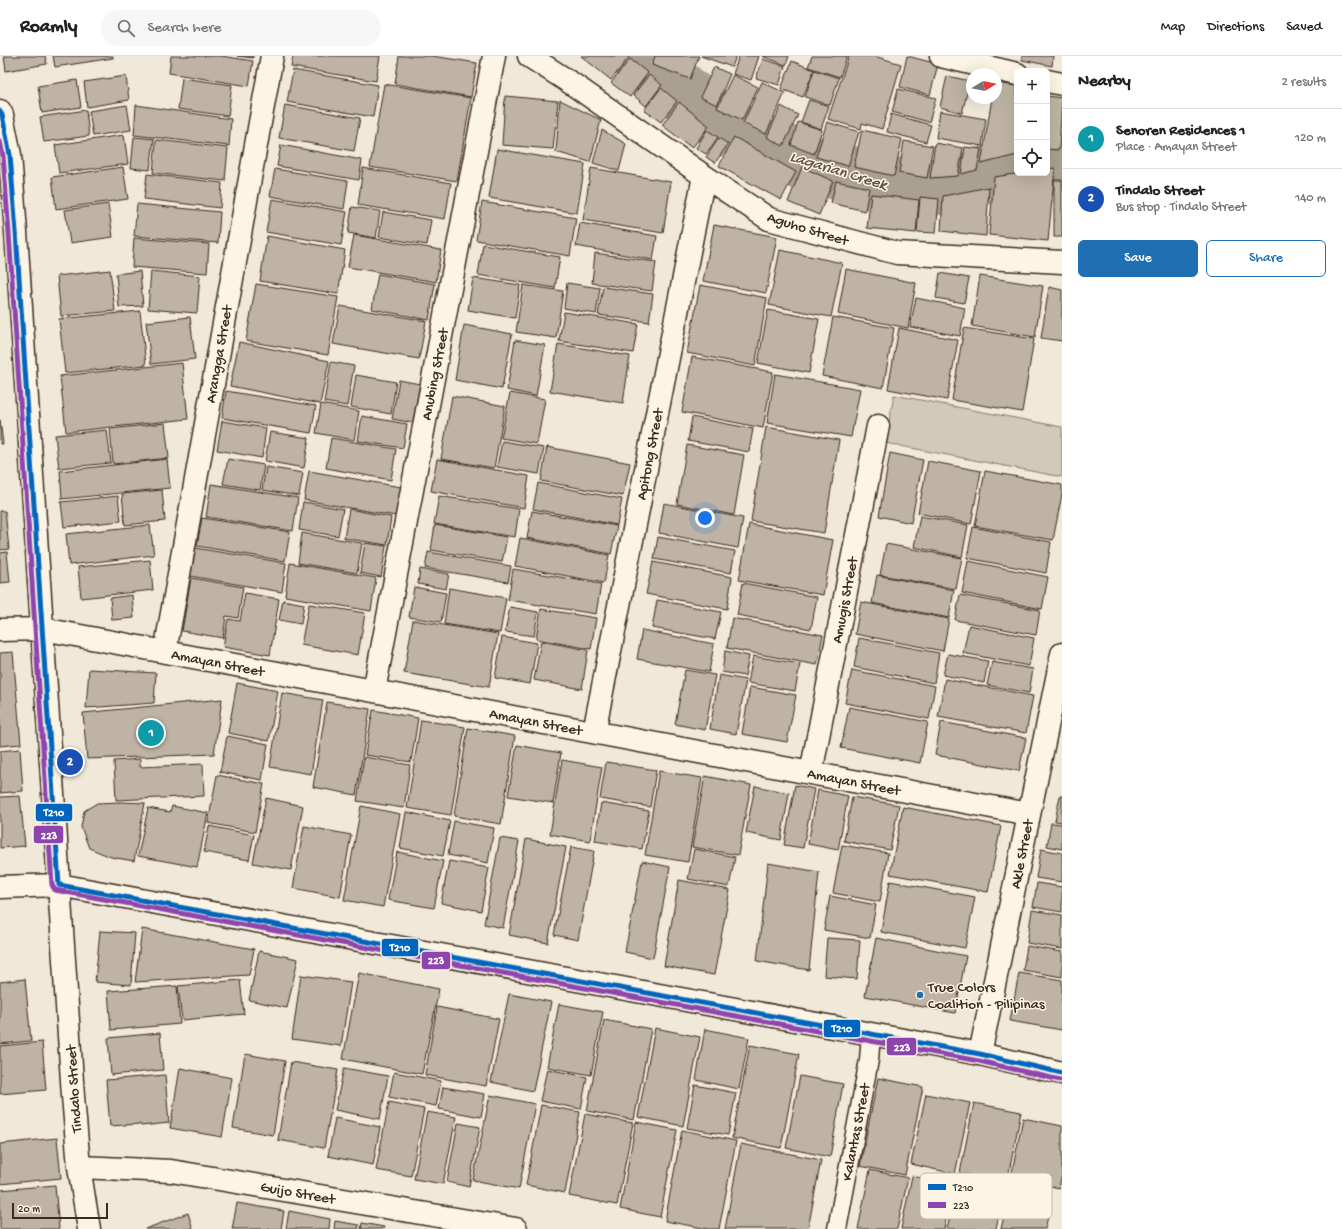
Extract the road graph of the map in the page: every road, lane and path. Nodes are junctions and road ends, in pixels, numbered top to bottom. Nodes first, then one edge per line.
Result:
1 (272, 56) edge
2 (494, 56) edge
3 (528, 56) edge
4 (942, 56) edge
5 (1014, 73) edge
6 (1050, 82) edge
7 (1062, 84) edge
8 (0, 111) edge
9 (704, 176) junction
10 (1062, 262) edge
11 (878, 426) dead end
12 (43, 629) junction
13 (0, 630) edge
14 (165, 652) junction
15 (1062, 654) edge
16 (374, 691) junction
17 (594, 732) junction
18 (810, 773) junction
19 (1029, 814) junction
20 (59, 885) junction
21 (0, 887) edge
22 (871, 1034) junction
23 (980, 1054) junction
24 (1062, 1073) edge
25 (79, 1167) junction
26 (89, 1229) edge
27 (516, 1229) edge
28 (837, 1229) edge

1 - 14 street, Arangga Street
2 - 16 street, Anubing Street
3 - 9 street, Aguho Street
4 - 5 street
6 - 7 street
8 - 12 street, Tindalo Street
9 - 10 street, Aguho Street
9 - 17 street, Apitong Street
11 - 18 street, Amugis Street
12 - 13 street, Amayan Street
12 - 14 street, Amayan Street
12 - 20 street, Tindalo Street
14 - 16 street, Amayan Street
15 - 19 street, Akle Street
16 - 17 street, Amayan Street
17 - 18 street, Amayan Street
18 - 19 street, Amayan Street
19 - 23 street, Akle Street
20 - 21 street
20 - 22 street
20 - 25 street, Tindalo Street
22 - 23 street
22 - 28 lane, Kalantas Street
23 - 24 street
25 - 26 street, Tindalo Street
25 - 27 street, Guijo Street

